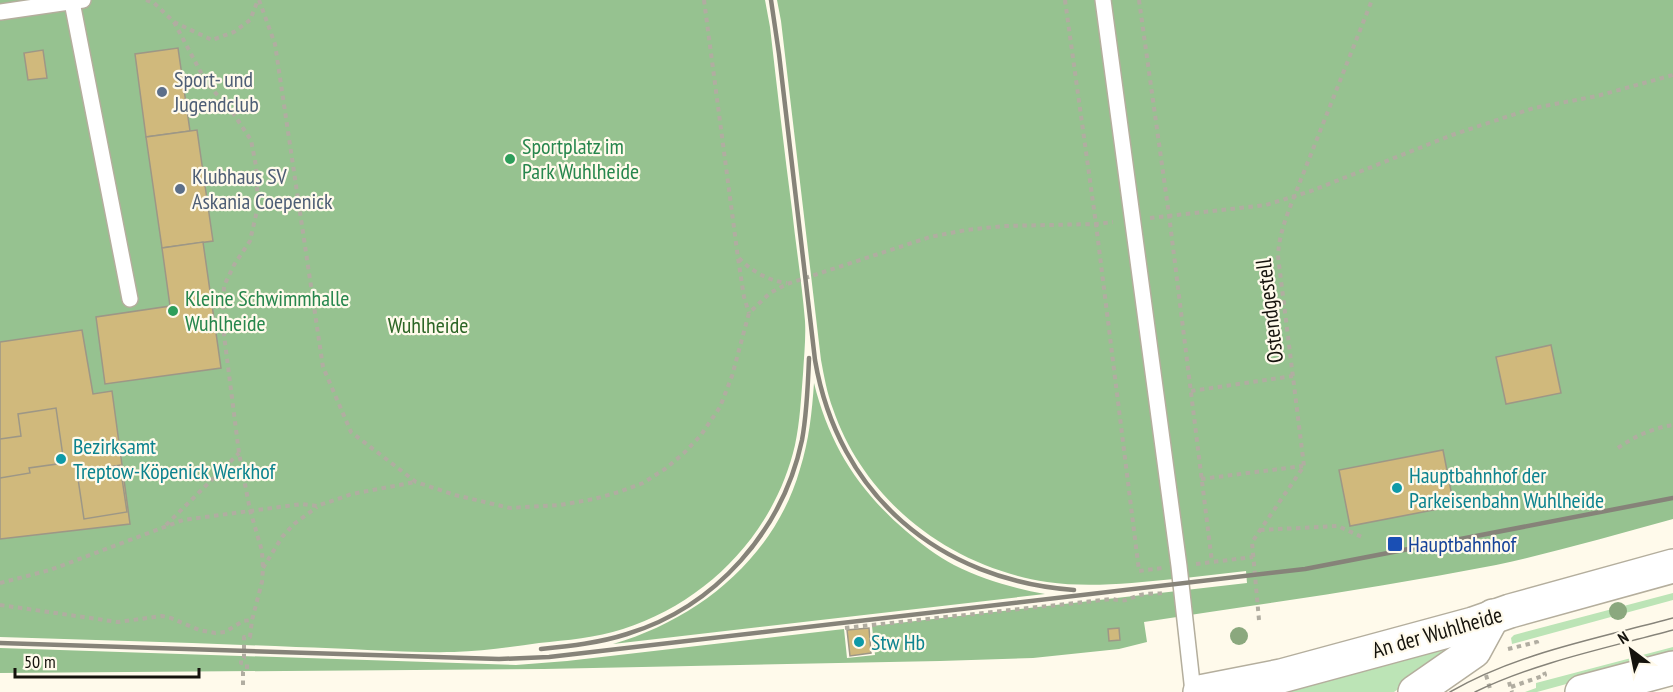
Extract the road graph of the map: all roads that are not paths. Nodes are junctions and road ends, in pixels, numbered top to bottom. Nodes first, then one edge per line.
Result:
1 (1103, 0) edge
2 (78, 1) edge
3 (0, 12) edge
4 (130, 299) dead end
5 (1673, 566) edge
6 (1493, 616) junction
7 (1673, 668) edge
8 (1193, 692) edge
9 (1200, 692) edge
10 (1415, 692) edge
11 (1582, 692) edge

1 - 8 lane
2 - 3 lane
2 - 4 lane
5 - 6 main road, An der Wuhlheide
6 - 9 main road, An der Wuhlheide
6 - 10 main road
7 - 11 main road

